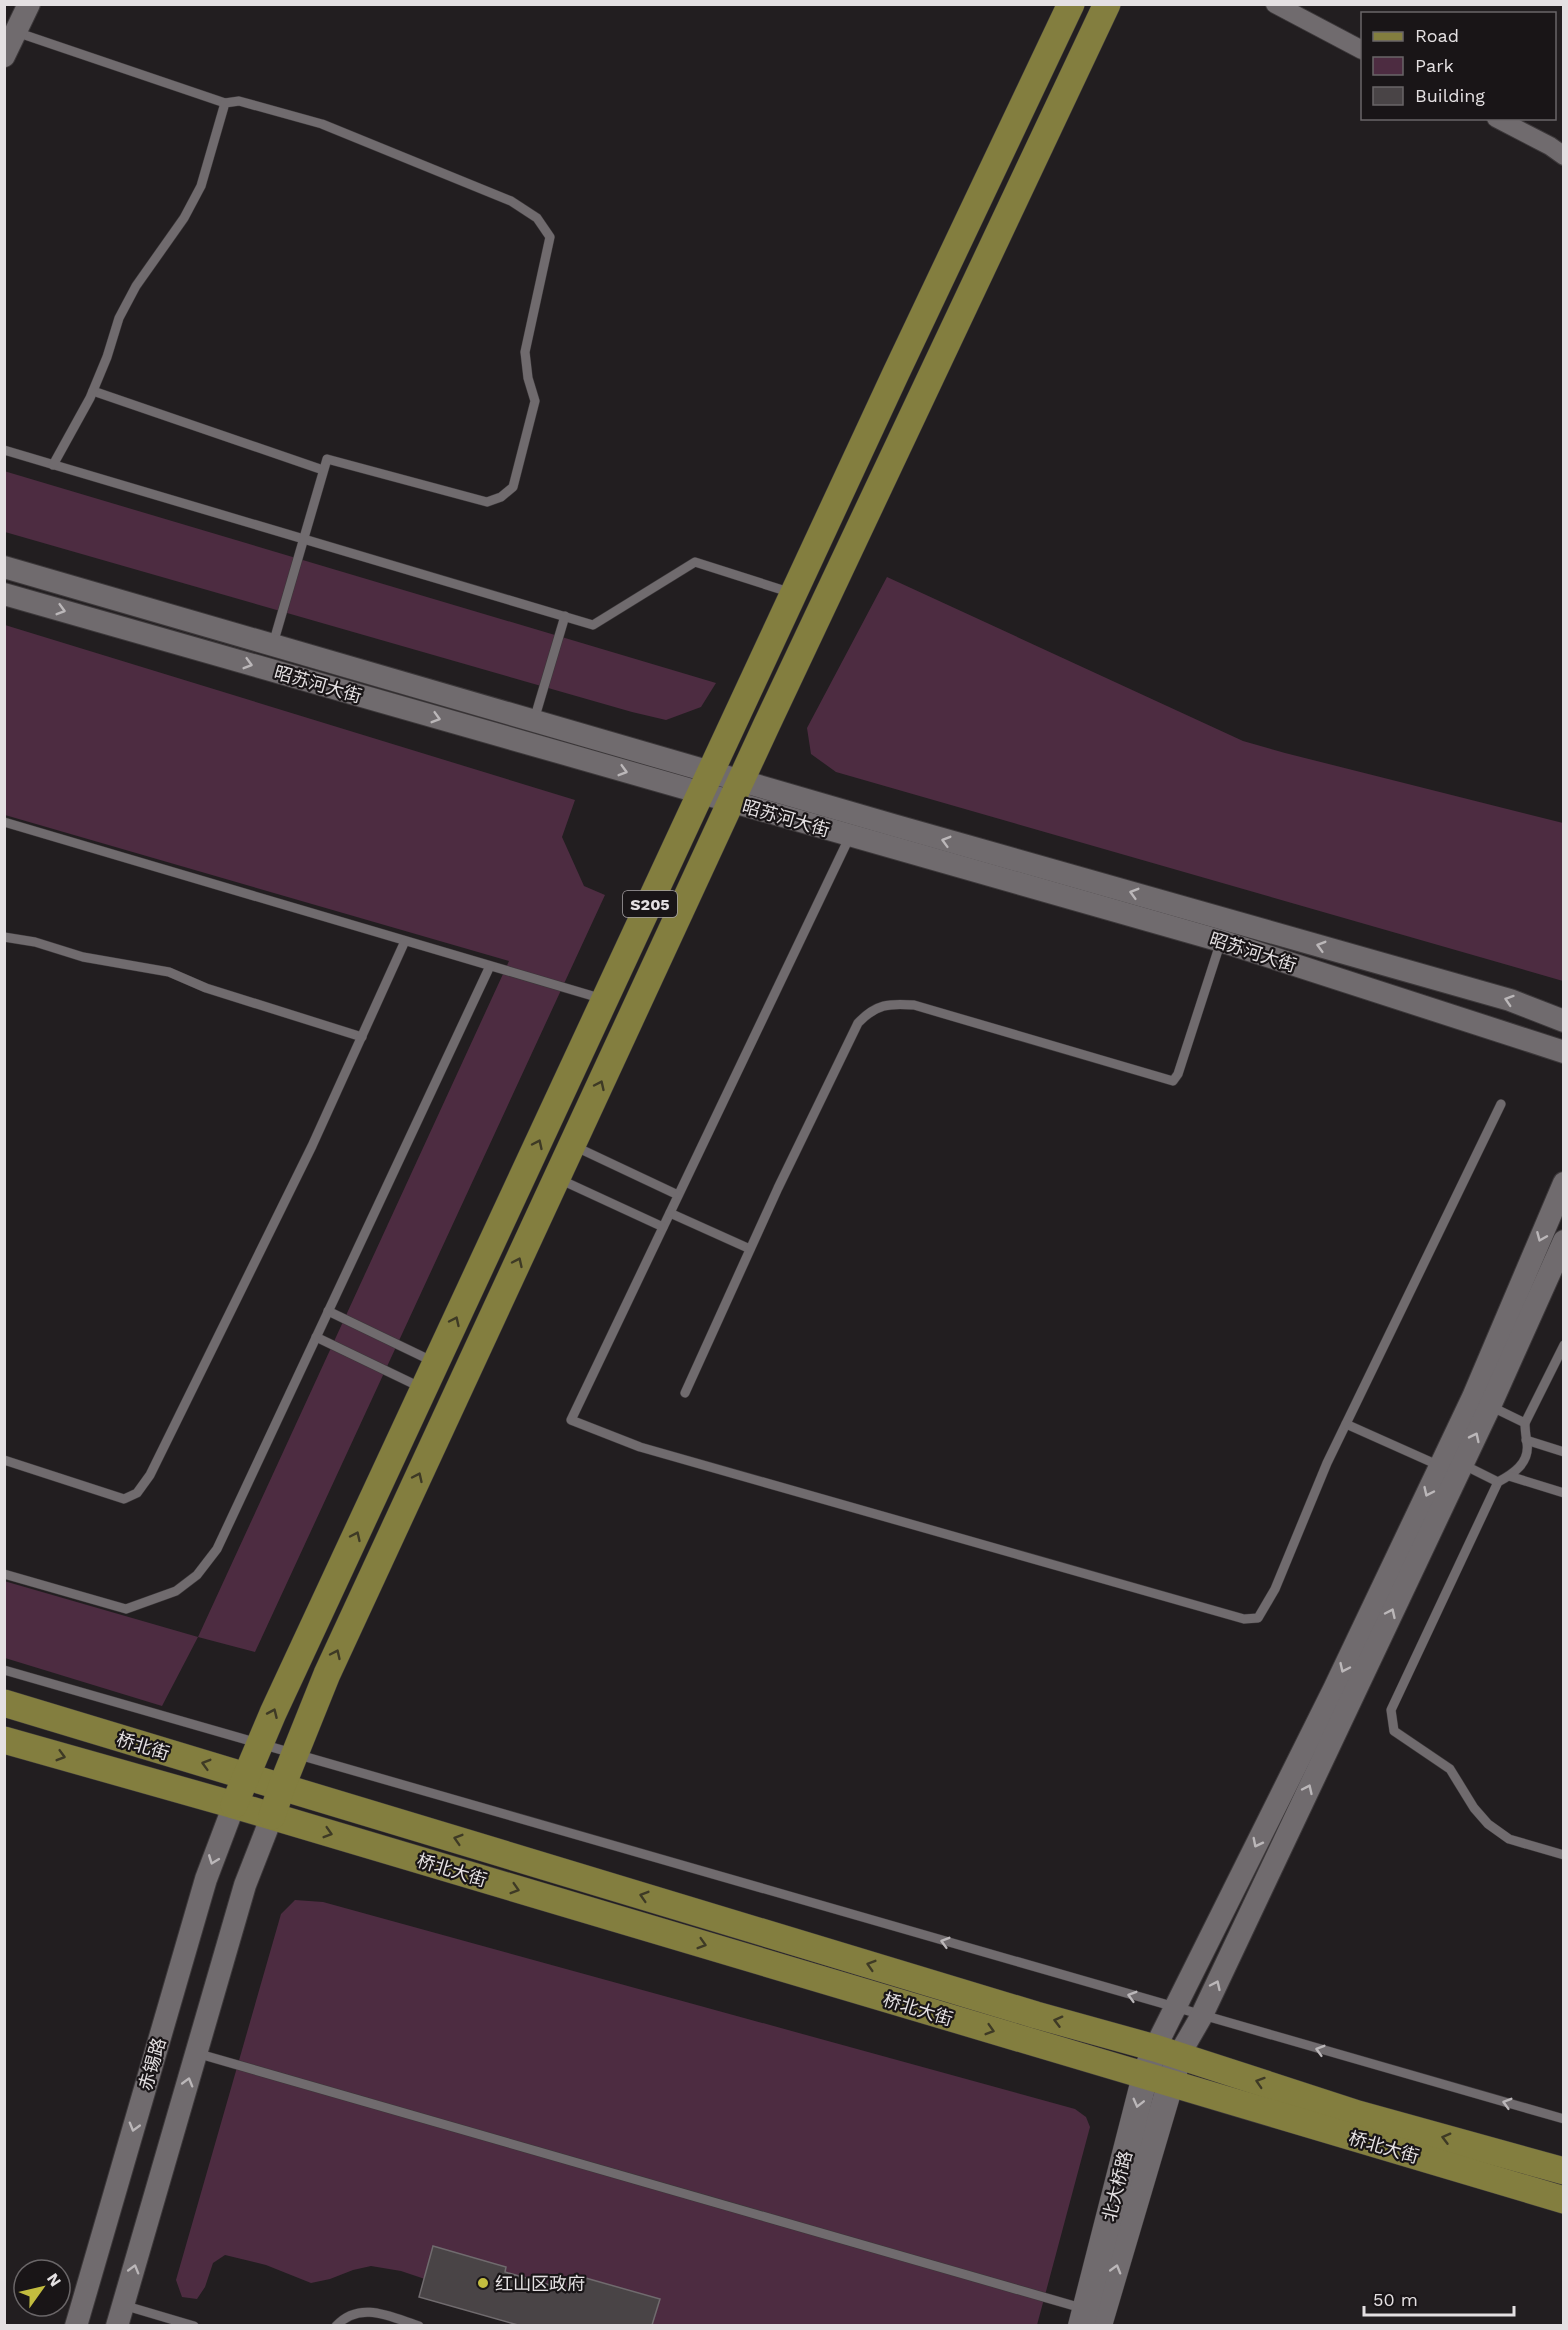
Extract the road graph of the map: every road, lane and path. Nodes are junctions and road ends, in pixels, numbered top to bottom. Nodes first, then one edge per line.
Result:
1 (29, 4) edge
2 (1071, 4) edge
3 (1107, 4) edge
4 (1275, 4) edge
5 (16, 32) junction
6 (1361, 49) edge
7 (4, 56) edge
8 (225, 103) junction
9 (1500, 120) edge
10 (1563, 156) edge
11 (93, 391) junction
12 (4, 450) edge
13 (53, 465) junction
14 (323, 470) junction
15 (303, 539) junction
16 (4, 567) edge
17 (4, 594) edge
18 (794, 594) junction
19 (565, 616) junction
20 (273, 644) junction
21 (534, 720) junction
22 (706, 783) junction
23 (736, 791) junction
24 (4, 822) edge
25 (850, 836) junction
26 (4, 937) edge
27 (405, 941) junction
28 (1221, 941) junction
29 (490, 966) junction
30 (605, 1000) junction
31 (1563, 1021) edge
32 (362, 1037) junction
33 (1563, 1052) edge
34 (1501, 1104) dead end
35 (572, 1145) junction
36 (557, 1178) junction
37 (1563, 1183) edge
38 (678, 1195) junction
39 (670, 1213) junction
40 (663, 1227) junction
41 (1563, 1241) edge
42 (750, 1249) junction
43 (328, 1311) junction
44 (316, 1337) junction
45 (1563, 1345) edge
46 (436, 1363) junction
47 (424, 1388) junction
48 (685, 1393) dead end
49 (1481, 1402) junction
50 (1525, 1423) junction
51 (1346, 1424) junction
52 (1526, 1440) junction
53 (1563, 1452) edge
54 (4, 1460) edge
55 (1449, 1462) junction
56 (1509, 1476) junction
57 (1498, 1482) junction
58 (1563, 1493) edge
59 (4, 1574) edge
60 (4, 1670) edge
61 (4, 1703) edge
62 (4, 1740) edge
63 (260, 1743) junction
64 (295, 1754) junction
65 (246, 1776) junction
66 (282, 1786) junction
67 (234, 1805) junction
68 (272, 1816) junction
69 (1563, 1855) edge
70 (1175, 2009) junction
71 (1201, 2016) junction
72 (1167, 2051) junction
73 (196, 2053) junction
74 (1157, 2080) junction
75 (1563, 2119) edge
76 (1563, 2171) edge
77 (1563, 2200) edge
78 (120, 2315) edge
79 (1092, 2319) edge
80 (76, 2325) edge
81 (194, 2325) edge
82 (336, 2325) edge
83 (419, 2325) edge

1 - 5 street
2 - 18 main road, S205
3 - 23 main road, S205
4 - 6 street
5 - 7 street
5 - 8 lane
8 - 11 lane
8 - 14 lane
9 - 10 street
11 - 13 lane
11 - 14 lane
12 - 13 lane
13 - 15 lane
14 - 15 lane
15 - 19 lane
15 - 20 lane
16 - 20 street, 昭苏河大街
17 -> 22 street, 昭苏河大街
18 - 19 lane
18 - 22 main road, S205
19 - 21 lane
20 - 21 street, 昭苏河大街
21 - 22 street, 昭苏河大街
22 - 23 street, 昭苏河大街
22 - 30 main road, S205
23 - 25 street, 昭苏河大街
31 -> 23 street, 昭苏河大街
35 -> 23 main road, S205
24 - 27 lane
25 - 28 street, 昭苏河大街
25 - 38 lane
26 - 32 lane
27 - 29 lane
27 - 32 lane
28 - 33 street, 昭苏河大街
28 - 42 lane
29 - 30 lane
29 - 43 lane
46 -> 30 main road, S205
32 - 54 lane
34 - 51 lane
35 - 36 main road, S205
35 - 38 lane
36 - 40 lane
64 -> 36 main road, S205
37 -> 49 street
38 - 39 lane
39 - 40 lane
39 - 42 lane
40 - 51 lane
41 - 49 street
42 - 48 lane
43 - 44 lane
43 - 46 lane
44 - 47 lane
44 - 59 lane
45 - 50 lane
46 - 47 main road, S205
63 -> 47 main road, S205
49 - 50 lane
49 - 55 street
50 - 52 lane
51 - 55 lane
52 - 53 lane
52 - 56 lane
55 - 57 lane
55 -> 70 street
71 -> 55 street
56 - 57 lane
56 - 58 lane
57 - 69 lane
60 - 63 lane
65 -> 61 main road, 桥北街
62 -> 67 main road, 桥北街
63 - 64 lane
63 - 65 main road, S205
64 - 66 main road, S205
70 -> 64 lane
65 - 66 main road, 桥北街
65 - 67 main road, S205
66 - 68 main road, S205
72 -> 66 main road, 桥北大街
67 - 68 main road, 桥北街
67 -> 80 street, 赤锡路
68 - 73 street
68 -> 74 main road, 桥北大街
70 - 71 lane
70 - 72 street
71 - 72 street
75 -> 71 lane
72 - 74 main road, 北大桥路
76 -> 72 main road, 桥北大街
78 -> 73 street
73 - 79 lane
74 - 77 main road, 桥北大街
74 - 79 main road, 北大桥路
78 - 81 lane
82 - 83 lane

